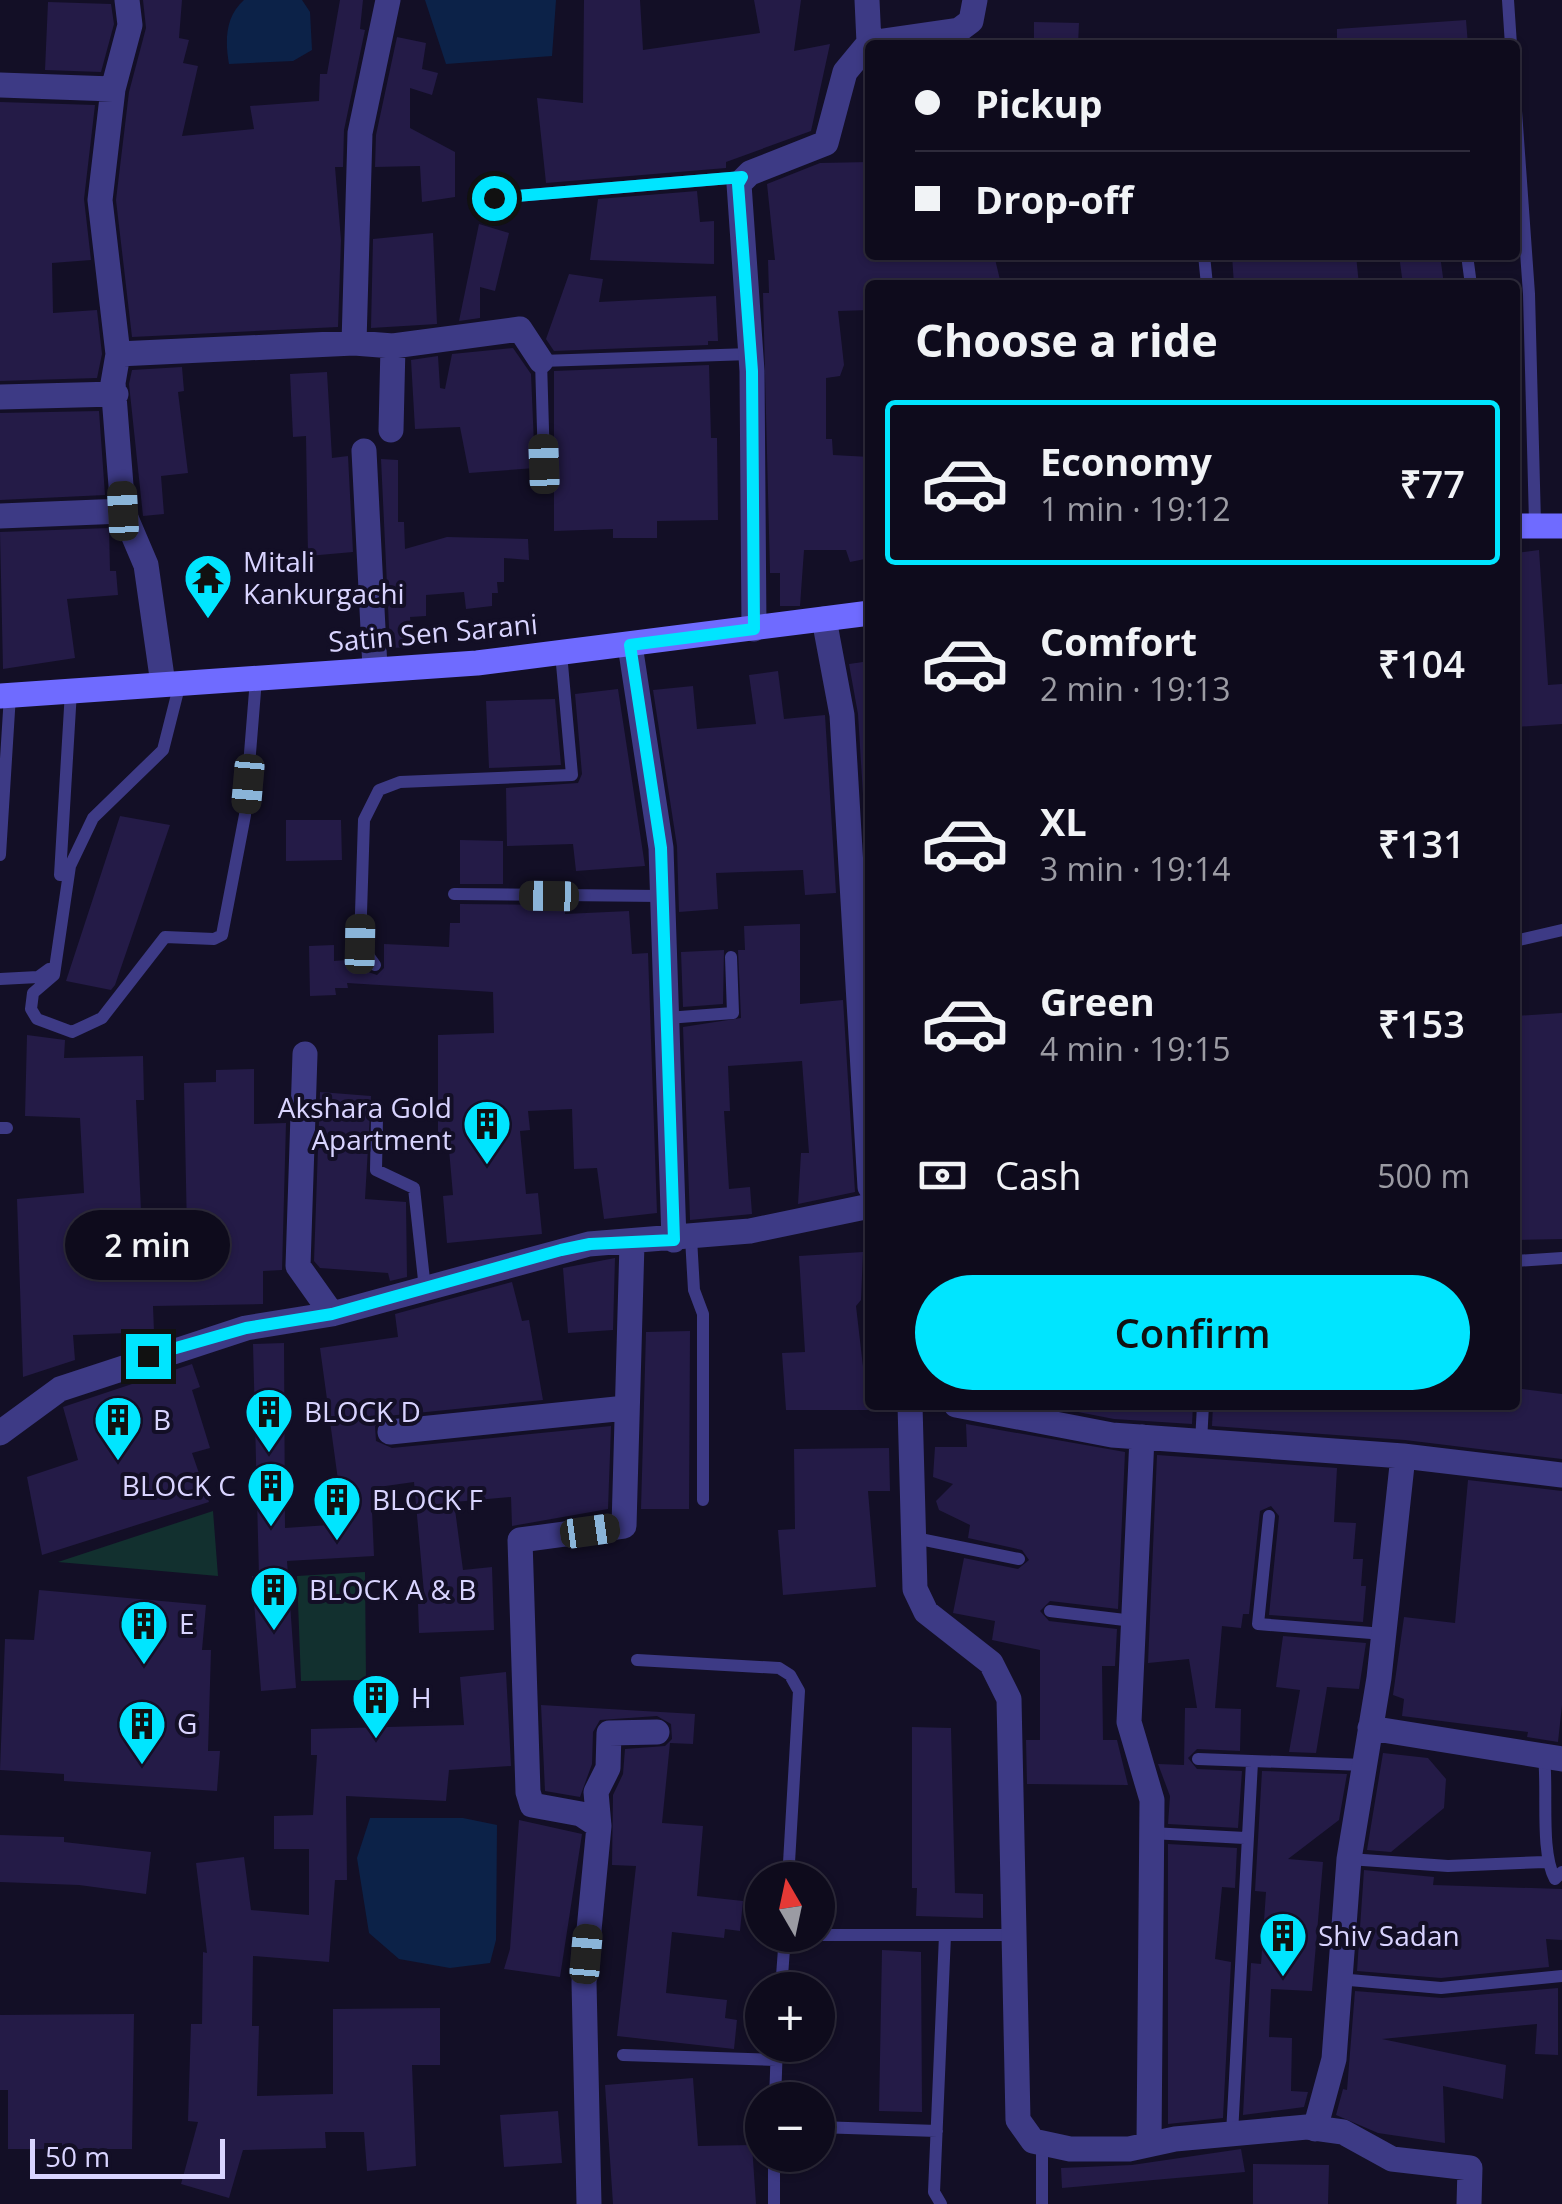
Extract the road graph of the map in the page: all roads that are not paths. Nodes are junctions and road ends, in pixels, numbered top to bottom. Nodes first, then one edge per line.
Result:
1 (127, 0) edge
2 (388, 0) edge
3 (868, 0) edge
4 (975, 0) edge
5 (1508, 0) edge
6 (869, 40) edge
7 (890, 40) edge
8 (1511, 40) edge
9 (865, 48) edge
10 (0, 85) edge
11 (112, 89) junction
12 (1520, 163) edge
13 (742, 177) junction
14 (494, 198) dead end
15 (354, 343) junction
16 (393, 346) junction
17 (118, 354) junction
18 (750, 354) junction
19 (541, 361) junction
20 (116, 394) junction
21 (0, 397) edge
22 (391, 430) dead end
23 (364, 451) dead end
24 (544, 464) dead end
25 (123, 511) junction
26 (0, 516) edge
27 (1525, 525) edge
28 (1562, 526) edge
29 (865, 614) edge
30 (824, 619) junction
31 (754, 629) junction
32 (630, 645) junction
33 (561, 652) junction
34 (375, 668) junction
35 (256, 679) junction
36 (172, 683) junction
37 (71, 690) junction
38 (5, 695) edge
39 (0, 855) edge
40 (454, 894) dead end
41 (662, 896) junction
42 (1562, 930) edge
43 (1520, 940) edge
44 (731, 958) dead end
45 (375, 965) dead end
46 (0, 979) edge
47 (666, 1018) junction
48 (305, 1054) dead end
49 (865, 1102) edge
50 (377, 1118) dead end
51 (865, 1207) edge
52 (683, 1239) junction
53 (632, 1243) junction
54 (1562, 1258) edge
55 (1520, 1261) edge
56 (424, 1290) junction
57 (332, 1314) junction
58 (626, 1408) junction
59 (910, 1410) edge
60 (984, 1410) edge
61 (1203, 1410) edge
62 (0, 1432) edge
63 (390, 1432) dead end
64 (1142, 1438) junction
65 (1201, 1443) junction
66 (1403, 1456) junction
67 (1562, 1475) edge
68 (703, 1500) dead end
69 (1270, 1516) dead end
70 (916, 1538) junction
71 (1020, 1559) dead end
72 (1050, 1611) dead end
73 (1133, 1621) junction
74 (1384, 1634) junction
75 (637, 1660) dead end
76 (1370, 1728) junction
77 (658, 1732) dead end
78 (1553, 1758) edge
79 (1198, 1759) dead end
80 (1252, 1762) junction
81 (1364, 1766) junction
82 (599, 1826) junction
83 (1151, 1833) junction
84 (1245, 1838) junction
85 (1349, 1860) junction
86 (789, 1862) edge
87 (1545, 1862) junction
88 (1562, 1872) edge
89 (1012, 1934) junction
90 (835, 1935) edge
91 (945, 1935) junction
92 (1562, 1976) edge
93 (1338, 1979) junction
94 (745, 2053) edge
95 (623, 2055) dead end
96 (835, 2128) edge
97 (1315, 2129) junction
98 (937, 2131) junction
99 (1232, 2135) junction
100 (1042, 2143) junction
101 (1149, 2144) junction
102 (774, 2172) edge
103 (590, 2204) edge
104 (774, 2204) edge
105 (940, 2204) edge
106 (1042, 2204) edge
107 (1469, 2204) edge

1 - 11 street
2 - 15 street
3 - 6 street
4 - 7 street
5 - 8 lane
9 - 13 street
10 - 11 street
11 - 17 street
12 - 27 lane
13 - 14 lane
13 - 18 street
15 - 16 street
15 - 17 street
16 - 19 street
16 - 22 street
17 - 20 street
18 - 19 lane
18 - 31 street
19 - 24 lane
20 - 21 street
20 - 25 street
23 - 34 street
25 - 26 street
25 - 36 street
27 - 28 main road
29 - 30 main road, Satin Sen Sarani
30 - 31 main road, Satin Sen Sarani
30 - 49 street
31 - 32 main road, Satin Sen Sarani
32 - 33 main road, Satin Sen Sarani
32 - 41 street
33 - 34 main road, Satin Sen Sarani
33 - 45 lane
34 - 35 main road, Satin Sen Sarani
35 - 36 main road, Satin Sen Sarani
35 - 36 lane
36 - 37 main road, Satin Sen Sarani
37 - 38 main road, Satin Sen Sarani
37 - 46 lane
38 - 39 lane
40 - 41 lane
41 - 47 street
42 - 43 lane
44 - 47 lane
47 - 52 street
48 - 57 street
50 - 56 lane
51 - 52 street
52 - 53 street
52 - 68 lane
53 - 56 street
53 - 58 street
54 - 55 lane
56 - 57 street
57 - 62 street
58 - 63 street
58 - 82 street
59 - 70 street
60 - 64 street
61 - 65 lane
64 - 65 street
64 - 73 street
65 - 66 street
66 - 67 street
66 - 74 street
69 - 74 lane
70 - 71 lane
70 - 89 street
72 - 73 lane
73 - 83 street
74 - 76 street
75 - 86 lane
76 - 78 street
76 - 81 street
77 - 82 street
78 - 87 lane
79 - 80 lane
80 - 81 lane
80 - 84 lane
81 - 85 street
82 - 103 street
83 - 84 lane
83 - 101 street
84 - 99 lane
85 - 87 lane
85 - 93 street
87 - 88 lane
89 - 91 lane
89 - 100 street
90 - 91 lane
91 - 98 lane
92 - 93 lane
93 - 97 street
94 - 95 lane
96 - 98 lane
97 - 99 street
97 - 107 street
98 - 105 lane
99 - 101 street
100 - 101 street
100 - 106 lane
102 - 104 lane

